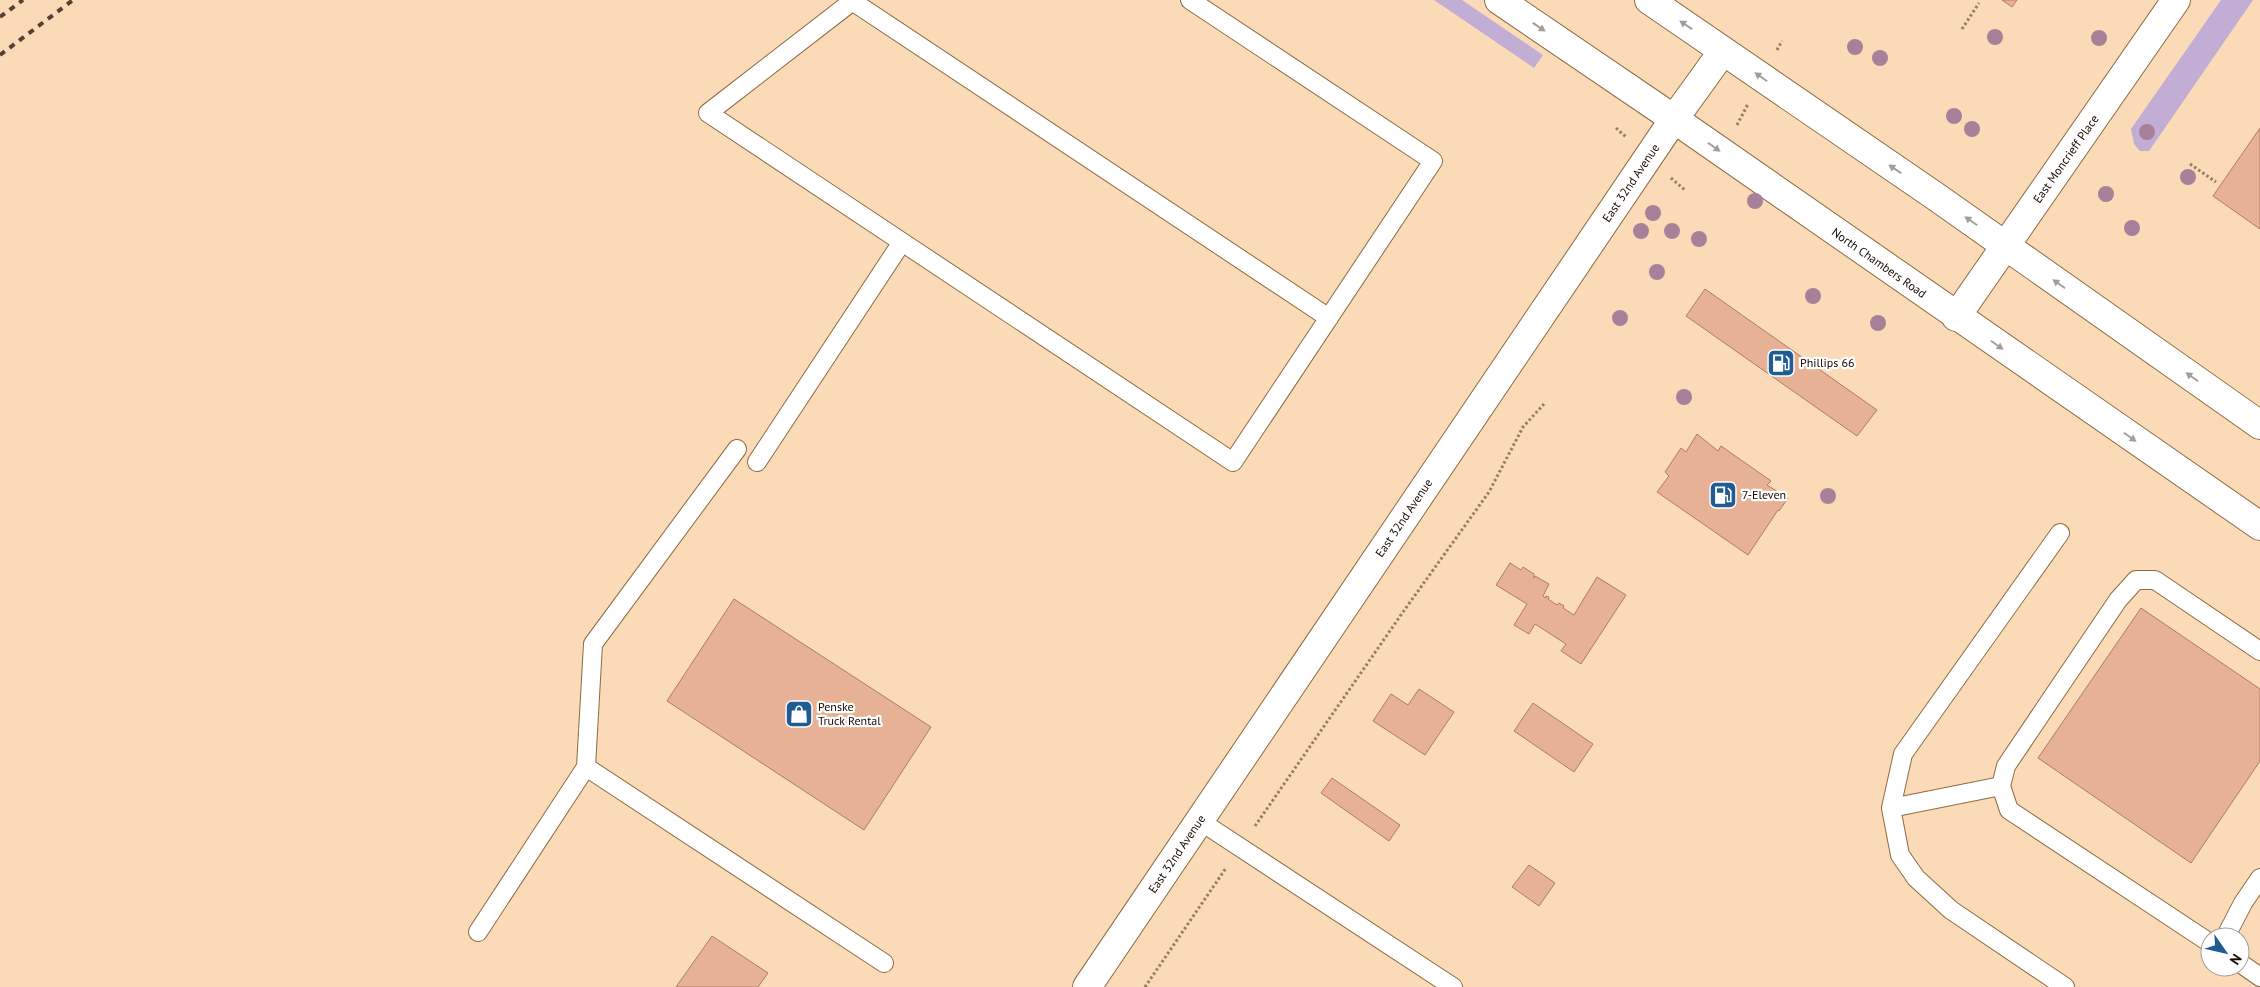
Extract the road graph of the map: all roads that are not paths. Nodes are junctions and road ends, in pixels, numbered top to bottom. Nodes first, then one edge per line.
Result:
1 (1190, 0) edge
2 (1498, 0) edge
3 (1649, 0) edge
4 (2176, 0) edge
5 (853, 1) edge
6 (1723, 50) junction
7 (1674, 119) junction
8 (902, 242) junction
9 (2006, 246) junction
10 (1956, 317) junction
11 (1329, 318) junction
12 (2260, 425) edge
13 (737, 448) dead end
14 (757, 462) dead end
15 (2260, 526) edge
16 (2060, 533) dead end
17 (2260, 651) edge
18 (586, 768) junction
19 (2001, 786) junction
20 (1891, 808) junction
21 (1200, 821) junction
22 (2260, 878) edge
23 (2231, 927) edge
24 (478, 932) dead end
25 (2200, 936) edge
26 (884, 963) dead end
27 (1087, 987) edge
28 (1453, 987) edge
29 (2066, 987) edge

1 - 11 lane
2 -> 7 main road, North Chambers Road
6 -> 3 main road
4 - 9 main road, East Moncrieff Place
5 - 8 lane
5 - 11 lane
6 - 7 main road, East 32nd Avenue
9 -> 6 main road
7 -> 10 main road, North Chambers Road
7 - 21 main road, East 32nd Avenue
8 - 11 lane
8 - 14 lane
9 - 10 main road, East Moncrieff Place
12 -> 9 main road
10 -> 15 main road, North Chambers Road
13 - 18 lane
16 - 20 lane
17 - 19 lane
18 - 24 lane
18 - 26 lane
19 - 20 lane
19 - 25 lane
20 - 29 lane
21 - 27 main road, East 32nd Avenue
21 - 28 lane
22 - 23 lane

